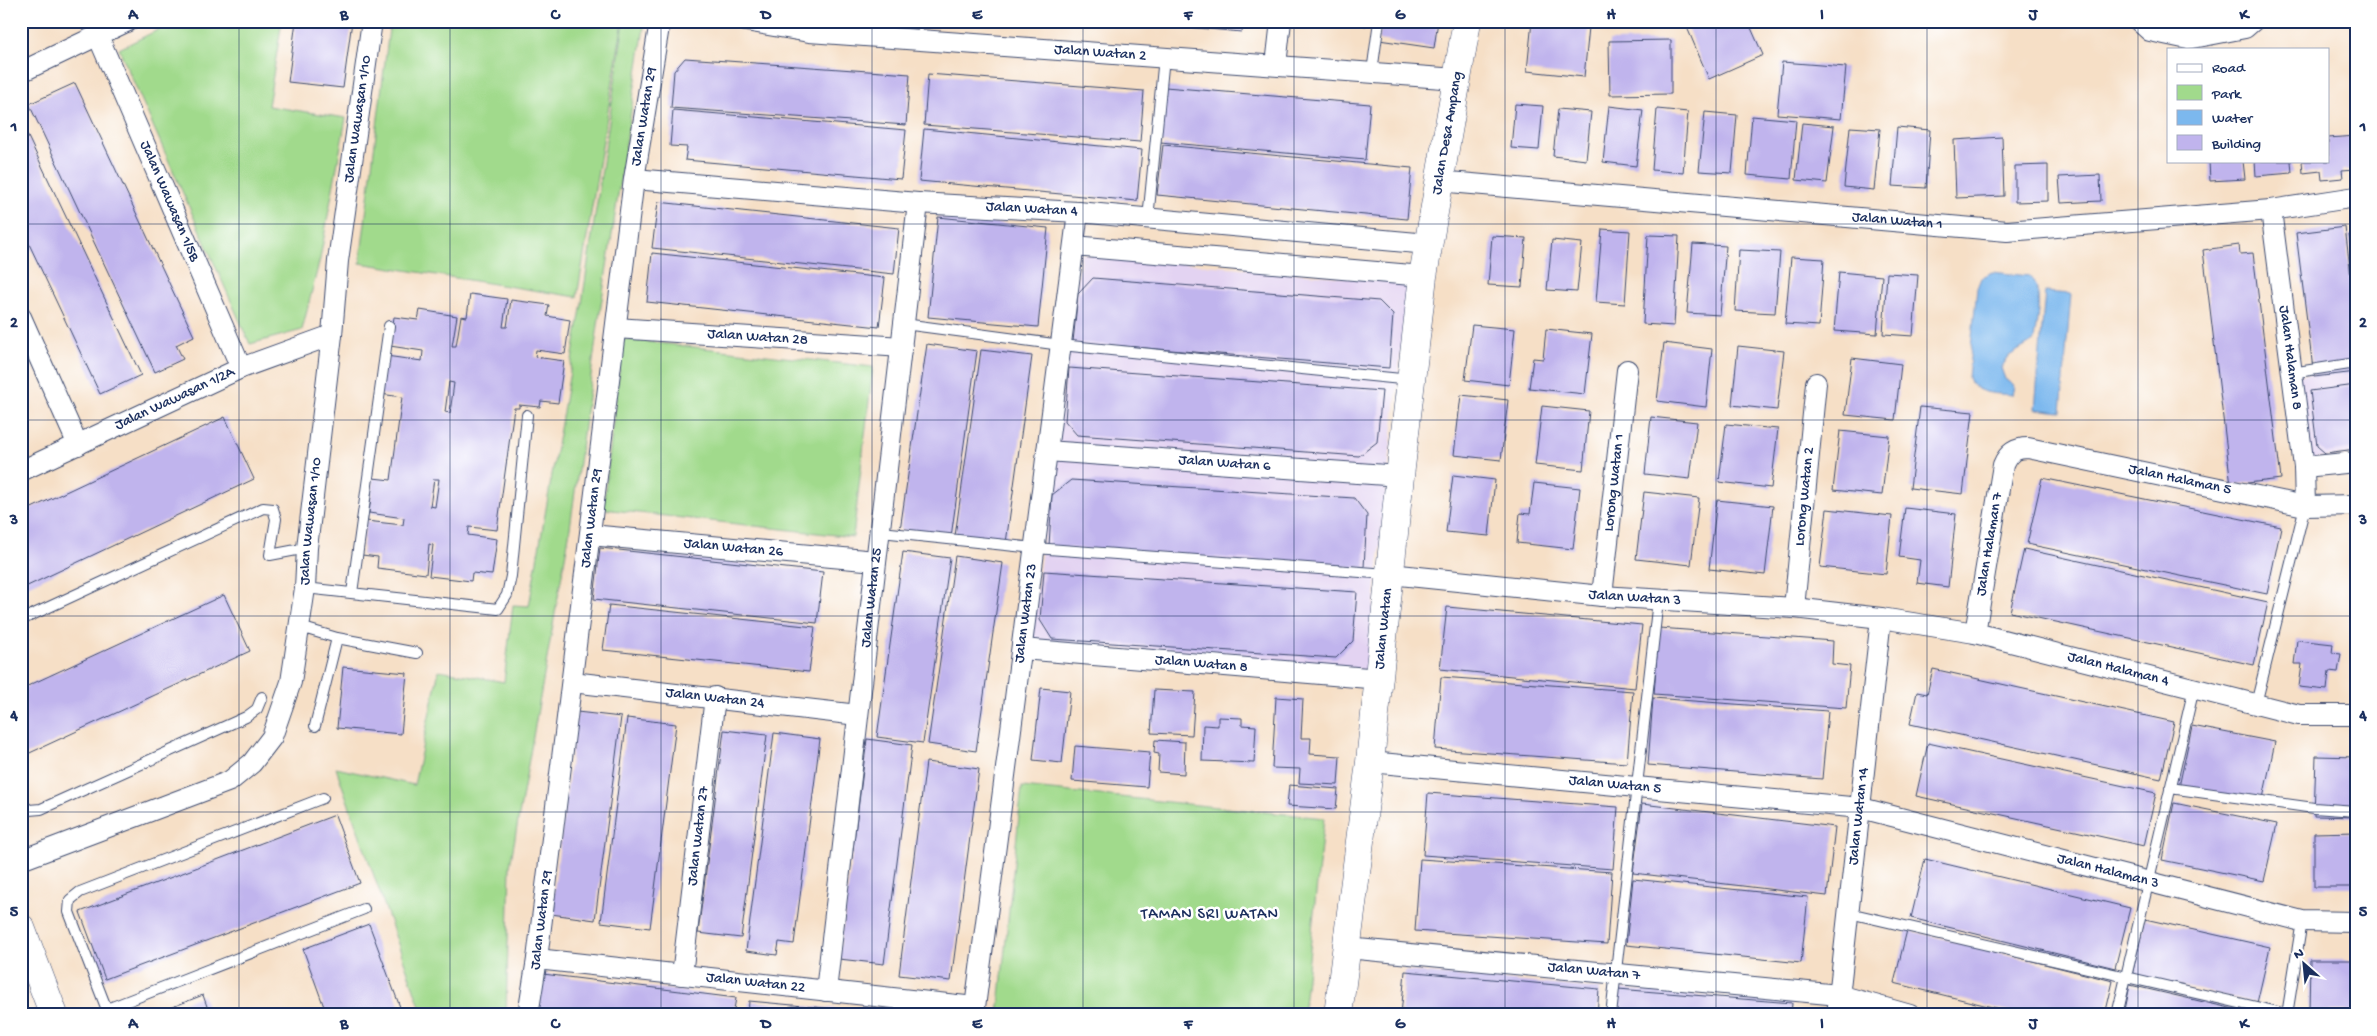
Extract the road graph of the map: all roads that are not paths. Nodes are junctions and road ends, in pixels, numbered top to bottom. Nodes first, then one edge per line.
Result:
1 (128, 21) edge
2 (372, 21) edge
3 (660, 21) edge
4 (746, 21) edge
5 (1282, 21) edge
6 (1379, 21) edge
7 (1467, 21) edge
8 (2139, 21) edge
9 (2253, 21) edge
10 (810, 26) edge
11 (103, 29) edge
12 (1164, 57) junction
13 (1276, 65) junction
14 (21, 72) edge
15 (1372, 72) junction
16 (1457, 79) junction
17 (634, 179) junction
18 (1438, 181) junction
19 (2356, 197) edge
20 (918, 203) junction
21 (2271, 210) junction
22 (1078, 212) junction
23 (1148, 219) junction
24 (1428, 244) junction
25 (1074, 246) junction
26 (1423, 276) junction
27 (21, 317) edge
28 (904, 324) junction
29 (389, 326) dead end
30 (616, 328) junction
31 (332, 335) junction
32 (1061, 345) junction
33 (902, 347) junction
34 (2356, 363) edge
35 (240, 368) junction
36 (1628, 370) dead end
37 (2291, 373) junction
38 (1412, 380) junction
39 (1816, 383) dead end
40 (527, 415) dead end
41 (78, 445) junction
42 (1047, 451) junction
43 (2007, 456) joint
44 (2356, 462) edge
45 (2304, 467) junction
46 (21, 471) edge
47 (1400, 476) junction
48 (2356, 504) edge
49 (2305, 506) junction
50 (881, 532) junction
51 (590, 535) junction
52 (307, 548) junction
53 (1035, 548) junction
54 (876, 561) junction
55 (1390, 574) junction
56 (305, 588) junction
57 (352, 593) junction
58 (1602, 596) junction
59 (1658, 600) junction
60 (1794, 608) junction
61 (1881, 618) junction
62 (21, 620) edge
63 (300, 627) junction
64 (1975, 633) junction
65 (337, 638) junction
66 (1022, 649) junction
67 (418, 653) dead end
68 (1380, 678) junction
69 (572, 682) junction
70 (2194, 688) junction
71 (262, 697) dead end
72 (715, 697) junction
73 (2256, 704) junction
74 (858, 714) junction
75 (2356, 715) edge
76 (314, 726) dead end
77 (1370, 762) junction
78 (1636, 788) junction
79 (2170, 788) junction
80 (323, 798) dead end
81 (21, 803) edge
82 (1861, 808) junction
83 (2356, 811) edge
84 (21, 860) edge
85 (2147, 882) junction
86 (364, 909) dead end
87 (1849, 913) junction
88 (2302, 921) junction
89 (2356, 922) edge
90 (21, 928) edge
91 (1347, 948) junction
92 (537, 959) junction
93 (1615, 974) junction
94 (682, 975) junction
95 (2126, 975) junction
96 (826, 991) junction
97 (1838, 1005) edge
98 (974, 1011) edge
99 (108, 1012) edge
100 (1906, 1014) edge
101 (2287, 1014) edge
102 (54, 1015) edge
103 (528, 1015) edge
104 (1338, 1015) edge
105 (1610, 1015) edge
106 (2117, 1015) edge

1 - 11 street
2 - 31 street, Jalan Wawasan 1/10
3 - 17 street, Jalan Watan 29
4 - 10 street, Jalan Watan 2
5 - 13 street
6 - 15 lane
7 - 16 street, Jalan Desa Ampang
8 - 9 street
10 - 12 street, Jalan Watan 2
11 - 14 street
11 - 35 street, Jalan Wawasan 1/5B
12 - 13 street, Jalan Watan 2
12 - 23 lane
13 - 15 street, Jalan Watan 2
15 - 16 street, Jalan Watan 2
16 - 18 street, Jalan Desa Ampang
17 - 20 street, Jalan Watan 4
17 - 30 street, Jalan Watan 29
18 - 21 street, Jalan Watan 1
18 - 24 street, Jalan Desa Ampang
19 - 21 street, Jalan Watan 1
20 - 22 street, Jalan Watan 4
20 - 28 street, Jalan Watan 25
21 - 37 street, Jalan Halaman 8
22 - 23 street, Jalan Watan 4
22 - 25 street, Jalan Watan 23
23 - 24 street, Jalan Watan 4
24 - 26 street, Jalan Watan
25 - 26 street
25 - 32 street, Jalan Watan 23
26 - 38 street, Jalan Watan
27 - 41 street
28 - 32 lane
28 - 33 street, Jalan Watan 25
29 - 57 lane
30 - 33 street, Jalan Watan 28
30 - 51 street, Jalan Watan 29
31 - 35 street, Jalan Wawasan 1/2A
31 - 52 street, Jalan Wawasan 1/10
32 - 38 lane
32 - 42 street, Jalan Watan 23
33 - 50 street, Jalan Watan 25
34 - 37 lane
35 - 41 street, Jalan Wawasan 1/2A
36 - 58 street, Lorong Watan 1
37 - 45 street, Jalan Halaman 8
38 - 47 street, Jalan Watan
39 - 60 street, Lorong Watan 2
40 - 57 lane
41 - 46 street, Jalan Wawasan 1/2A
42 - 47 street, Jalan Watan 6
42 - 53 street, Jalan Watan 23
43 - 49 street, Jalan Halaman 5
43 - 64 street, Jalan Halaman 7
44 - 45 street
45 - 49 street, Jalan Halaman 8
47 - 55 street, Jalan Watan
48 - 49 street, Jalan Halaman 5
49 - 73 lane
50 - 53 lane
50 - 54 street, Jalan Watan 25
51 - 54 street, Jalan Watan 26
51 - 69 street, Jalan Watan 29
52 - 56 street, Jalan Wawasan 1/10
52 - 62 lane
53 - 55 lane
53 - 66 street, Jalan Watan 23
54 - 74 street, Jalan Watan 25
55 - 58 street, Jalan Watan 3
55 - 68 street, Jalan Watan
56 - 57 lane
56 - 63 street, Jalan Wawasan 1/10
58 - 59 street, Jalan Watan 3
59 - 60 street, Jalan Watan 3
59 - 78 lane
60 - 61 street, Jalan Watan 3
61 - 64 street, Jalan Halaman 4
61 - 82 street, Jalan Watan 14
63 - 65 lane
63 - 84 street, Jalan Wawasan 1/10
64 - 70 street, Jalan Halaman 4
65 - 67 lane
65 - 76 lane
66 - 68 street, Jalan Watan 8
66 - 98 street, Jalan Watan 23
68 - 77 street, Jalan Watan
69 - 72 street, Jalan Watan 24
69 - 92 street, Jalan Watan 29
70 - 73 street, Jalan Halaman 4
70 - 79 lane
71 - 81 lane
72 - 74 street, Jalan Watan 24
72 - 94 street, Jalan Watan 27
73 - 75 street, Jalan Halaman 4
74 - 96 street, Jalan Watan 25
77 - 78 street, Jalan Watan 5
77 - 91 street, Jalan Watan
78 - 82 street, Jalan Watan 5
78 - 93 lane
79 - 83 lane
79 - 85 lane
80 - 99 lane
82 - 85 street, Jalan Halaman 3
82 - 87 street, Jalan Watan 14
85 - 88 street, Jalan Halaman 3
85 - 95 lane
86 - 99 lane
87 - 95 lane
87 - 97 street, Jalan Watan 14
88 - 89 street, Jalan Halaman 3
88 - 101 lane
90 - 102 street
91 - 93 street, Jalan Watan 7
91 - 104 street, Jalan Watan
92 - 94 street, Jalan Watan 22
92 - 103 street, Jalan Watan 29
93 - 97 street, Jalan Watan 7
93 - 105 lane
94 - 96 street, Jalan Watan 22
95 - 101 lane
95 - 106 lane
96 - 98 street, Jalan Watan 22
97 - 100 street, Jalan Watan 7

